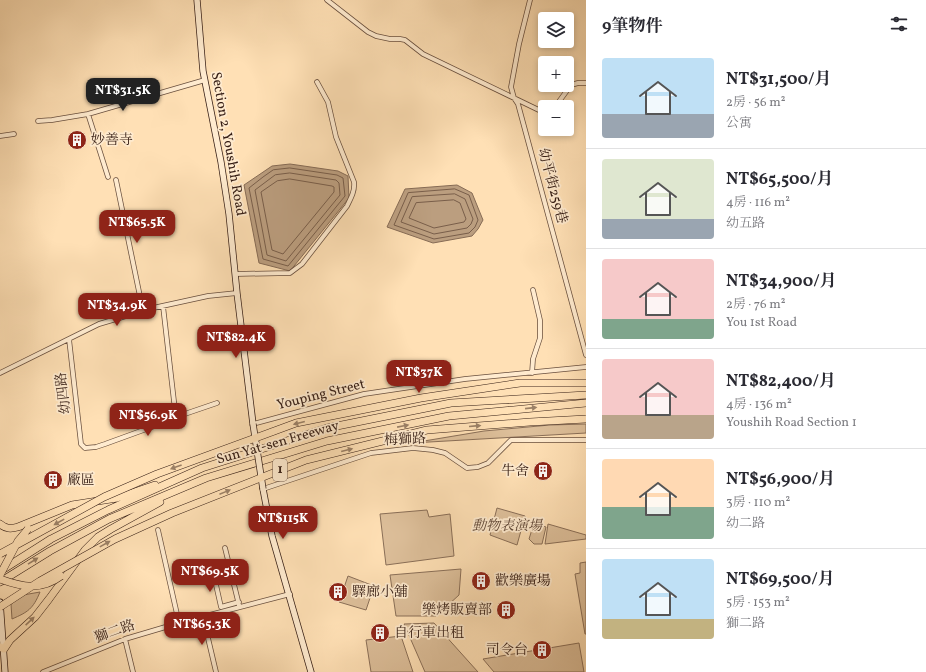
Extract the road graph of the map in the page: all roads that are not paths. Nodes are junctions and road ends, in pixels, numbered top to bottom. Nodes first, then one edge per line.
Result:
1 (197, 0) edge
2 (327, 0) edge
3 (530, 0) edge
4 (205, 80) junction
5 (317, 82) dead end
6 (586, 83) edge
7 (514, 98) junction
8 (560, 100) edge
9 (538, 110) edge
10 (88, 114) junction
11 (38, 121) dead end
12 (14, 134) dead end
13 (0, 136) edge
14 (108, 177) dead end
15 (116, 180) dead end
16 (235, 274) junction
17 (533, 290) dead end
18 (237, 293) junction
19 (163, 306) junction
20 (143, 311) junction
21 (69, 339) junction
22 (586, 355) edge
23 (586, 367) edge
24 (0, 373) edge
25 (532, 373) junction
26 (586, 383) edge
27 (586, 395) edge
28 (217, 403) dead end
29 (586, 403) edge
30 (173, 418) junction
31 (586, 419) edge
32 (253, 424) junction
33 (586, 440) edge
34 (202, 468) junction
35 (196, 482) junction
36 (263, 489) junction
37 (43, 516) junction
38 (0, 524) edge
39 (158, 530) dead end
40 (225, 548) dead end
41 (0, 554) edge
42 (72, 569) junction
43 (0, 571) edge
44 (231, 571) junction
45 (0, 575) edge
46 (0, 581) edge
47 (290, 594) junction
48 (0, 602) edge
49 (239, 602) junction
50 (240, 607) junction
51 (0, 608) edge
52 (203, 617) junction
53 (179, 623) junction
54 (124, 639) junction
55 (2, 650) edge
56 (5, 672) edge
57 (43, 672) edge
58 (133, 672) edge
59 (216, 672) edge
60 (311, 672) edge

1 - 4 street, Section 2, Youshih Road
2 - 7 street
3 - 7 street, 幼平街259巷
4 - 10 street
4 - 16 street, Section 2, Youshih Road
5 - 16 street
6 - 8 street
7 - 9 street
7 - 22 street, 幼平街259巷
10 - 11 street
10 - 14 street
12 - 13 street
15 - 20 street
16 - 18 street, Section 2, Youshih Road
17 - 25 street
18 - 19 street
18 - 32 street, Section 2, Youshih Road
19 - 20 street
19 - 30 street
20 - 21 street
21 - 24 street
21 - 30 street, 幼四路
23 - 25 street, Youping Street
25 - 32 street, Youping Street
26 -> 41 highway, bridge
27 - 34 highway, Sun Yat-sen Freeway / 1
28 - 30 street
35 -> 29 highway, Sun Yat-sen Freeway / 1
51 -> 31 highway, 1, bridge
32 - 36 street, Section 2, Youshih Road, bridge
33 - 36 street, 梅獅路
34 - 37 highway
34 - 43 highway, Sun Yat-sen Freeway / 1
35 - 42 highway
46 -> 35 highway, Sun Yat-sen Freeway / 1
36 - 47 street, Section 2, Youshih Road
37 - 38 highway
37 - 45 highway, bridge
39 - 53 street
40 - 44 street
42 - 46 highway, bridge
55 -> 42 highway
44 - 49 street
44 - 49 street
47 - 50 street, 獅二路
47 - 60 street, Section 2, Youshih Road
48 - 55 street
49 - 50 street
50 - 52 street, 獅二路
52 - 53 street, 獅二路
52 - 59 street
53 - 54 street, 獅二路
54 - 57 street, 獅二路
54 - 58 street
55 - 56 street

